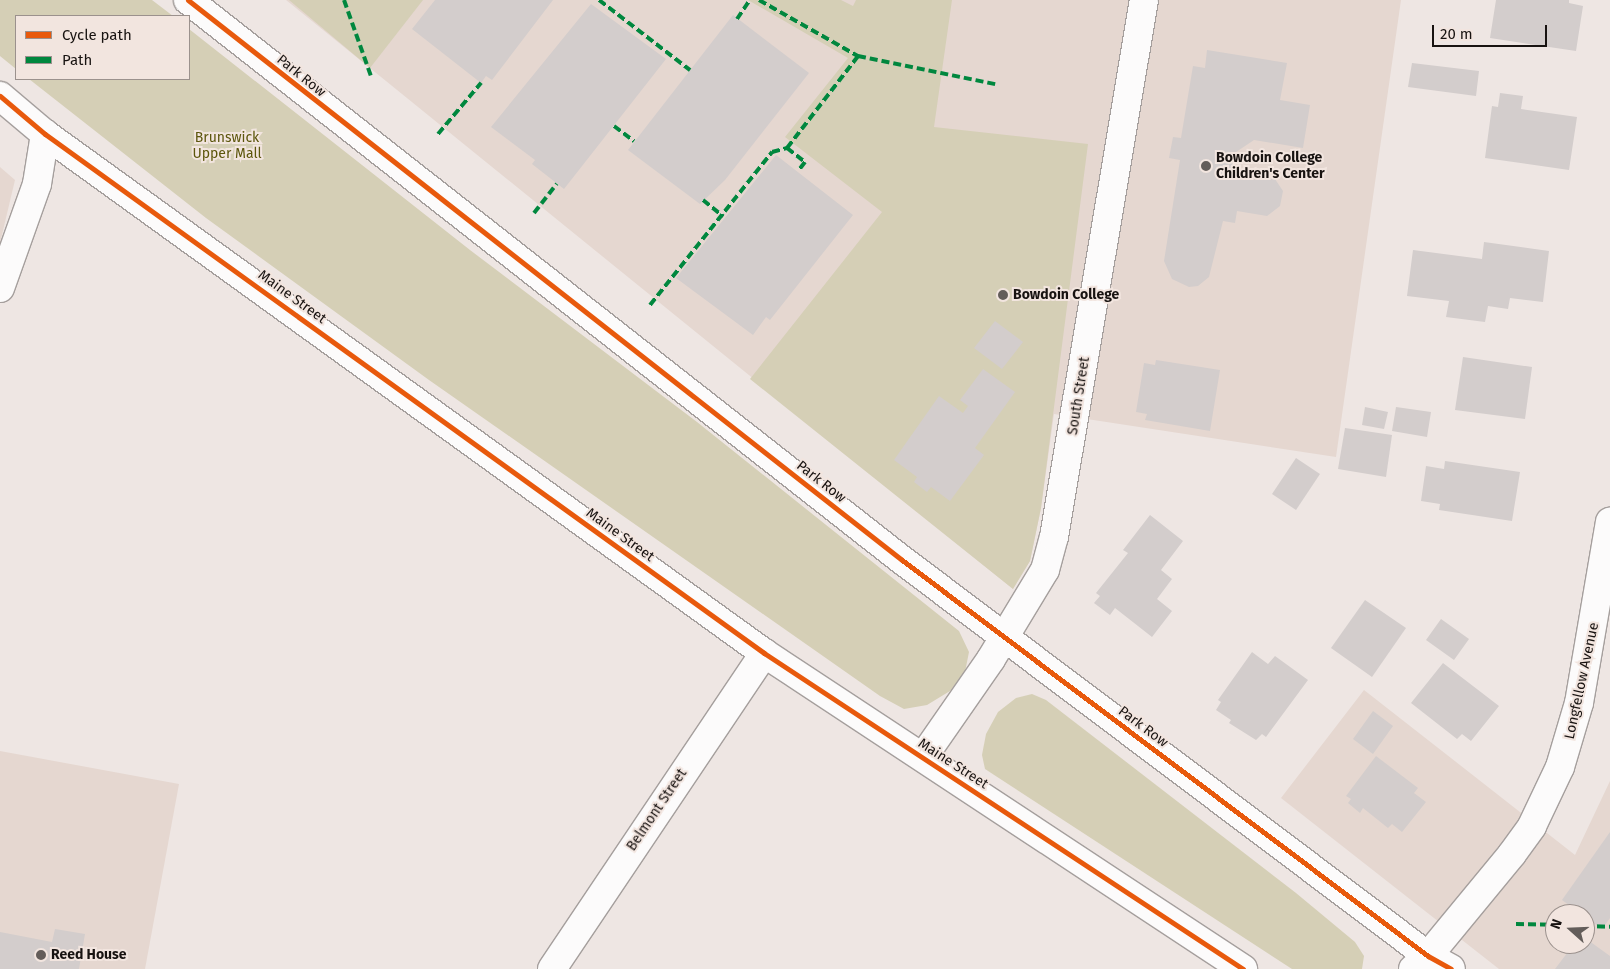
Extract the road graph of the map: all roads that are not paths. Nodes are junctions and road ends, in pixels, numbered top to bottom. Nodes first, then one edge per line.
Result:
1 (188, 0) edge
2 (1144, 0) edge
3 (0, 96) edge
4 (45, 134) junction
5 (0, 288) edge
6 (1610, 522) edge
7 (1004, 637) junction
8 (764, 653) junction
9 (923, 757) junction
10 (1431, 965) edge
11 (552, 969) edge
12 (1243, 969) edge

1 - 7 street, Park Row
2 - 7 street, South Street
3 - 4 street, Maine Street
4 - 5 street
4 - 8 street, Maine Street
6 - 10 street, Longfellow Avenue
7 - 9 street, South Street
7 - 10 street, Park Row
8 - 9 street, Maine Street
8 - 11 street, Belmont Street
9 - 12 street, Maine Street

